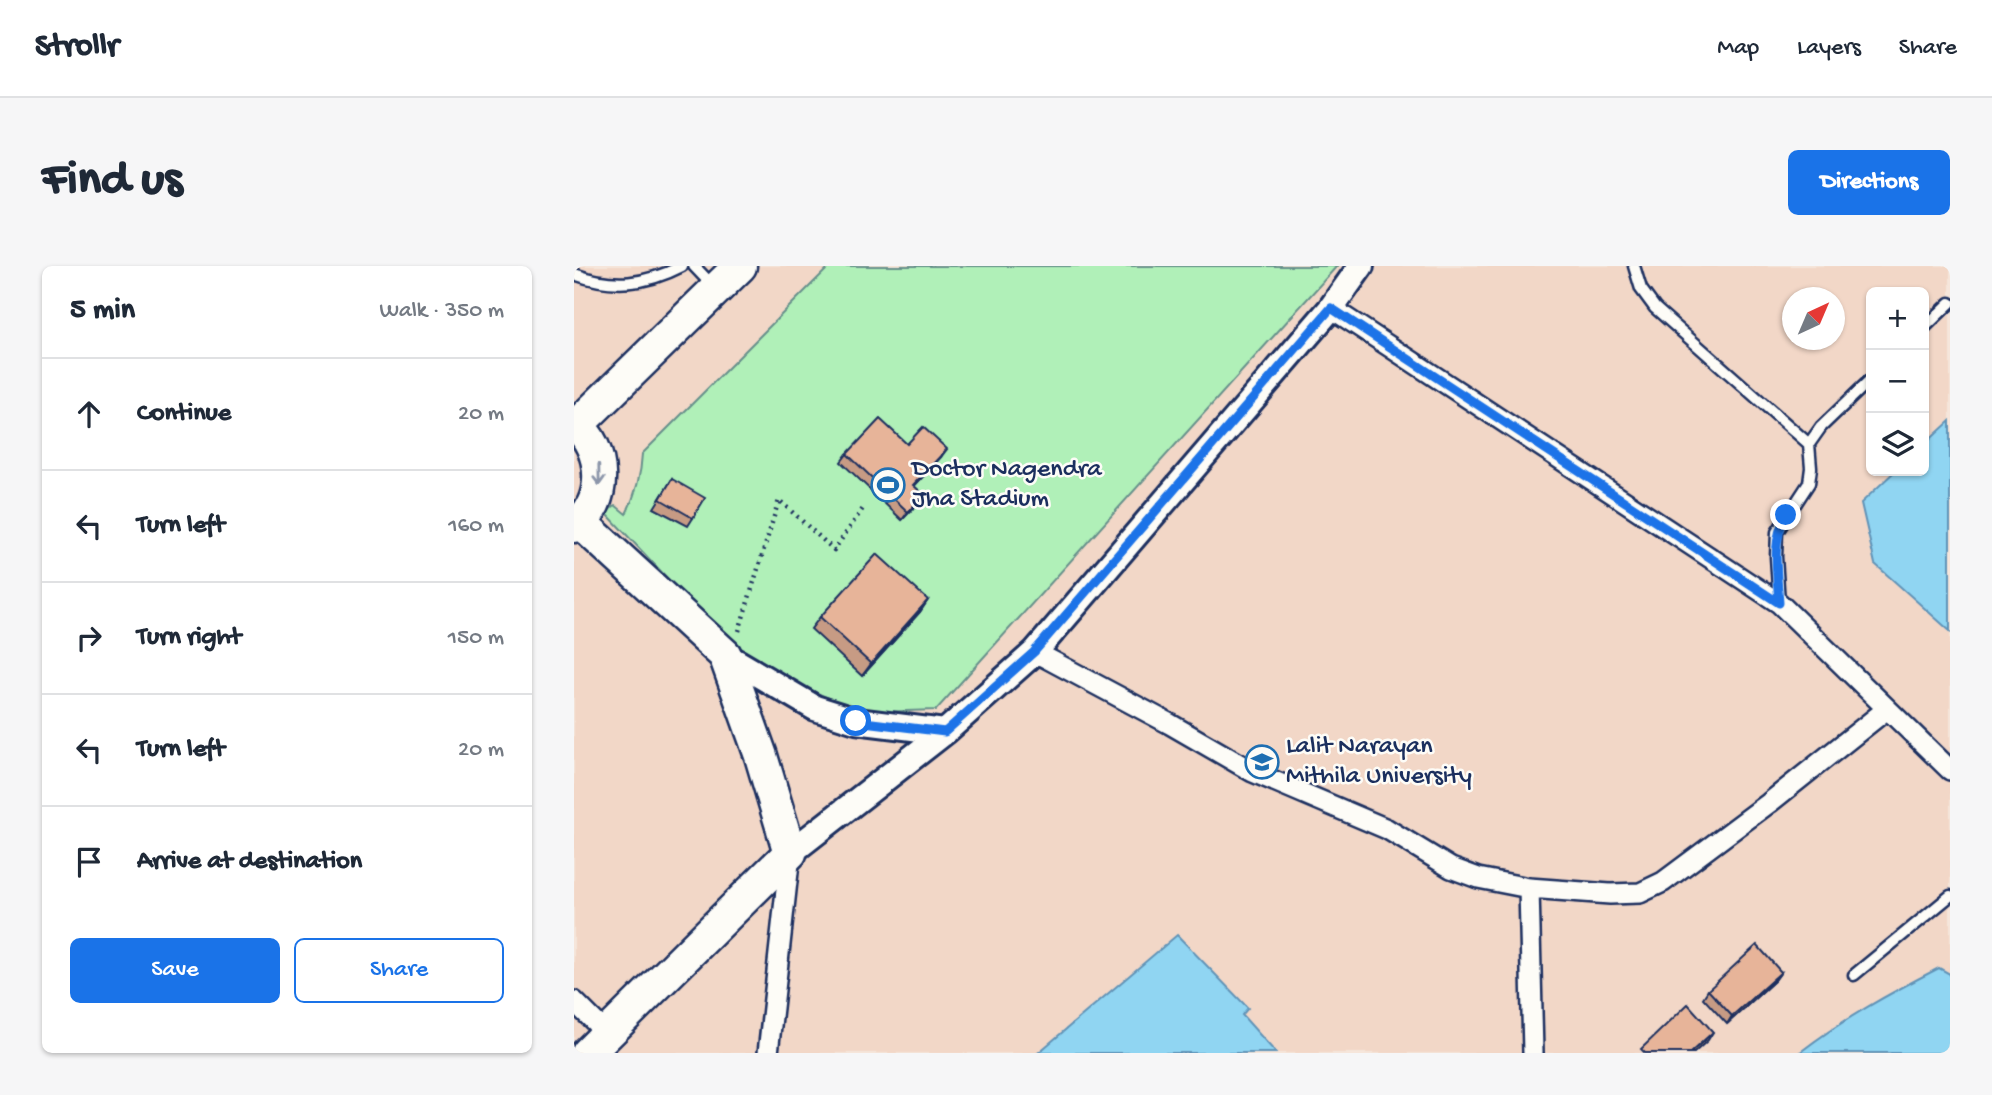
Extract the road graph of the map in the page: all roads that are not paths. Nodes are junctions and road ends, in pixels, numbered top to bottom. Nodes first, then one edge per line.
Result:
1 (682, 266) edge
2 (694, 266) edge
3 (740, 266) edge
4 (1361, 266) edge
5 (1634, 266) edge
6 (574, 274) edge
7 (716, 289) junction
8 (1950, 303) edge
9 (1331, 308) junction
10 (1929, 323) edge
11 (1866, 384) edge
12 (576, 424) edge
13 (1809, 444) junction
14 (577, 524) edge
15 (1779, 603) junction
16 (1034, 652) junction
17 (725, 655) junction
18 (1887, 709) junction
19 (945, 732) junction
20 (1950, 770) edge
21 (790, 853) junction
22 (1529, 888) junction
23 (1950, 897) edge
24 (1854, 975) dead end
25 (574, 1001) edge
26 (598, 1044) edge
27 (768, 1053) edge
28 (1533, 1053) edge

1 - 6 lane
2 - 7 lane
3 - 7 main road
4 - 9 street
5 - 13 lane
7 - 12 main road
8 - 10 lane
9 - 15 street
9 - 16 street
11 - 13 lane
12 -> 14 main road
13 - 15 lane
14 - 17 main road
15 - 18 street
16 - 19 street
16 - 22 street
17 - 19 street
17 - 21 main road
18 - 20 street
18 - 22 street
19 - 21 street
21 - 26 main road
21 - 27 street
22 - 28 street
23 - 24 lane
25 - 26 street

